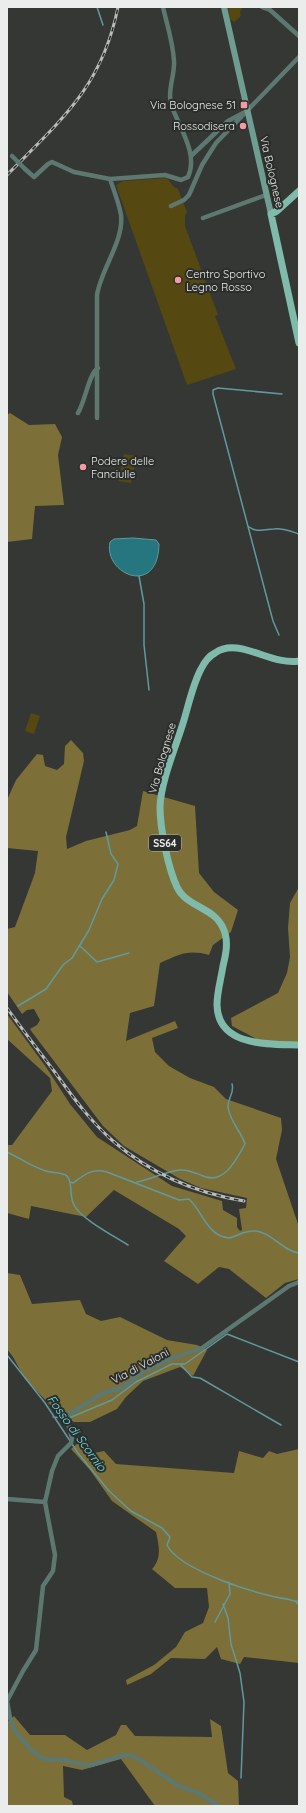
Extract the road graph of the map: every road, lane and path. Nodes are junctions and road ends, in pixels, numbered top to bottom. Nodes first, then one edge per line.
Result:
1 (163, 7) edge
2 (224, 7) edge
3 (262, 7) edge
4 (299, 36) edge
5 (299, 57) edge
6 (247, 111) junction
7 (9, 155) edge
8 (191, 156) junction
9 (110, 179) junction
10 (299, 191) edge
11 (266, 195) junction
12 (171, 206) dead end
13 (271, 214) junction
14 (203, 218) dead end
15 (299, 343) edge
16 (98, 368) junction
17 (78, 413) dead end
18 (97, 418) dead end
19 (299, 660) edge
20 (299, 1045) edge
21 (299, 1282) edge
22 (7, 1499) edge
23 (45, 1502) junction
24 (219, 1806) edge

1 - 8 street
2 - 6 main road, Via Bolognese
3 - 4 street
5 - 6 street
6 - 8 street
6 - 11 main road, Via Bolognese
6 - 12 street
7 - 9 street, bridge
8 - 9 street
9 - 16 street
10 - 13 main road
11 - 13 main road, Via Bolognese
11 - 14 street
13 - 15 main road, Via Bolognese
16 - 17 street
16 - 18 street
19 - 20 main road, Via Bolognese / SS64
21 - 23 street, Via di Vaioni
22 - 23 street
23 - 24 street, Via di Vaioni

